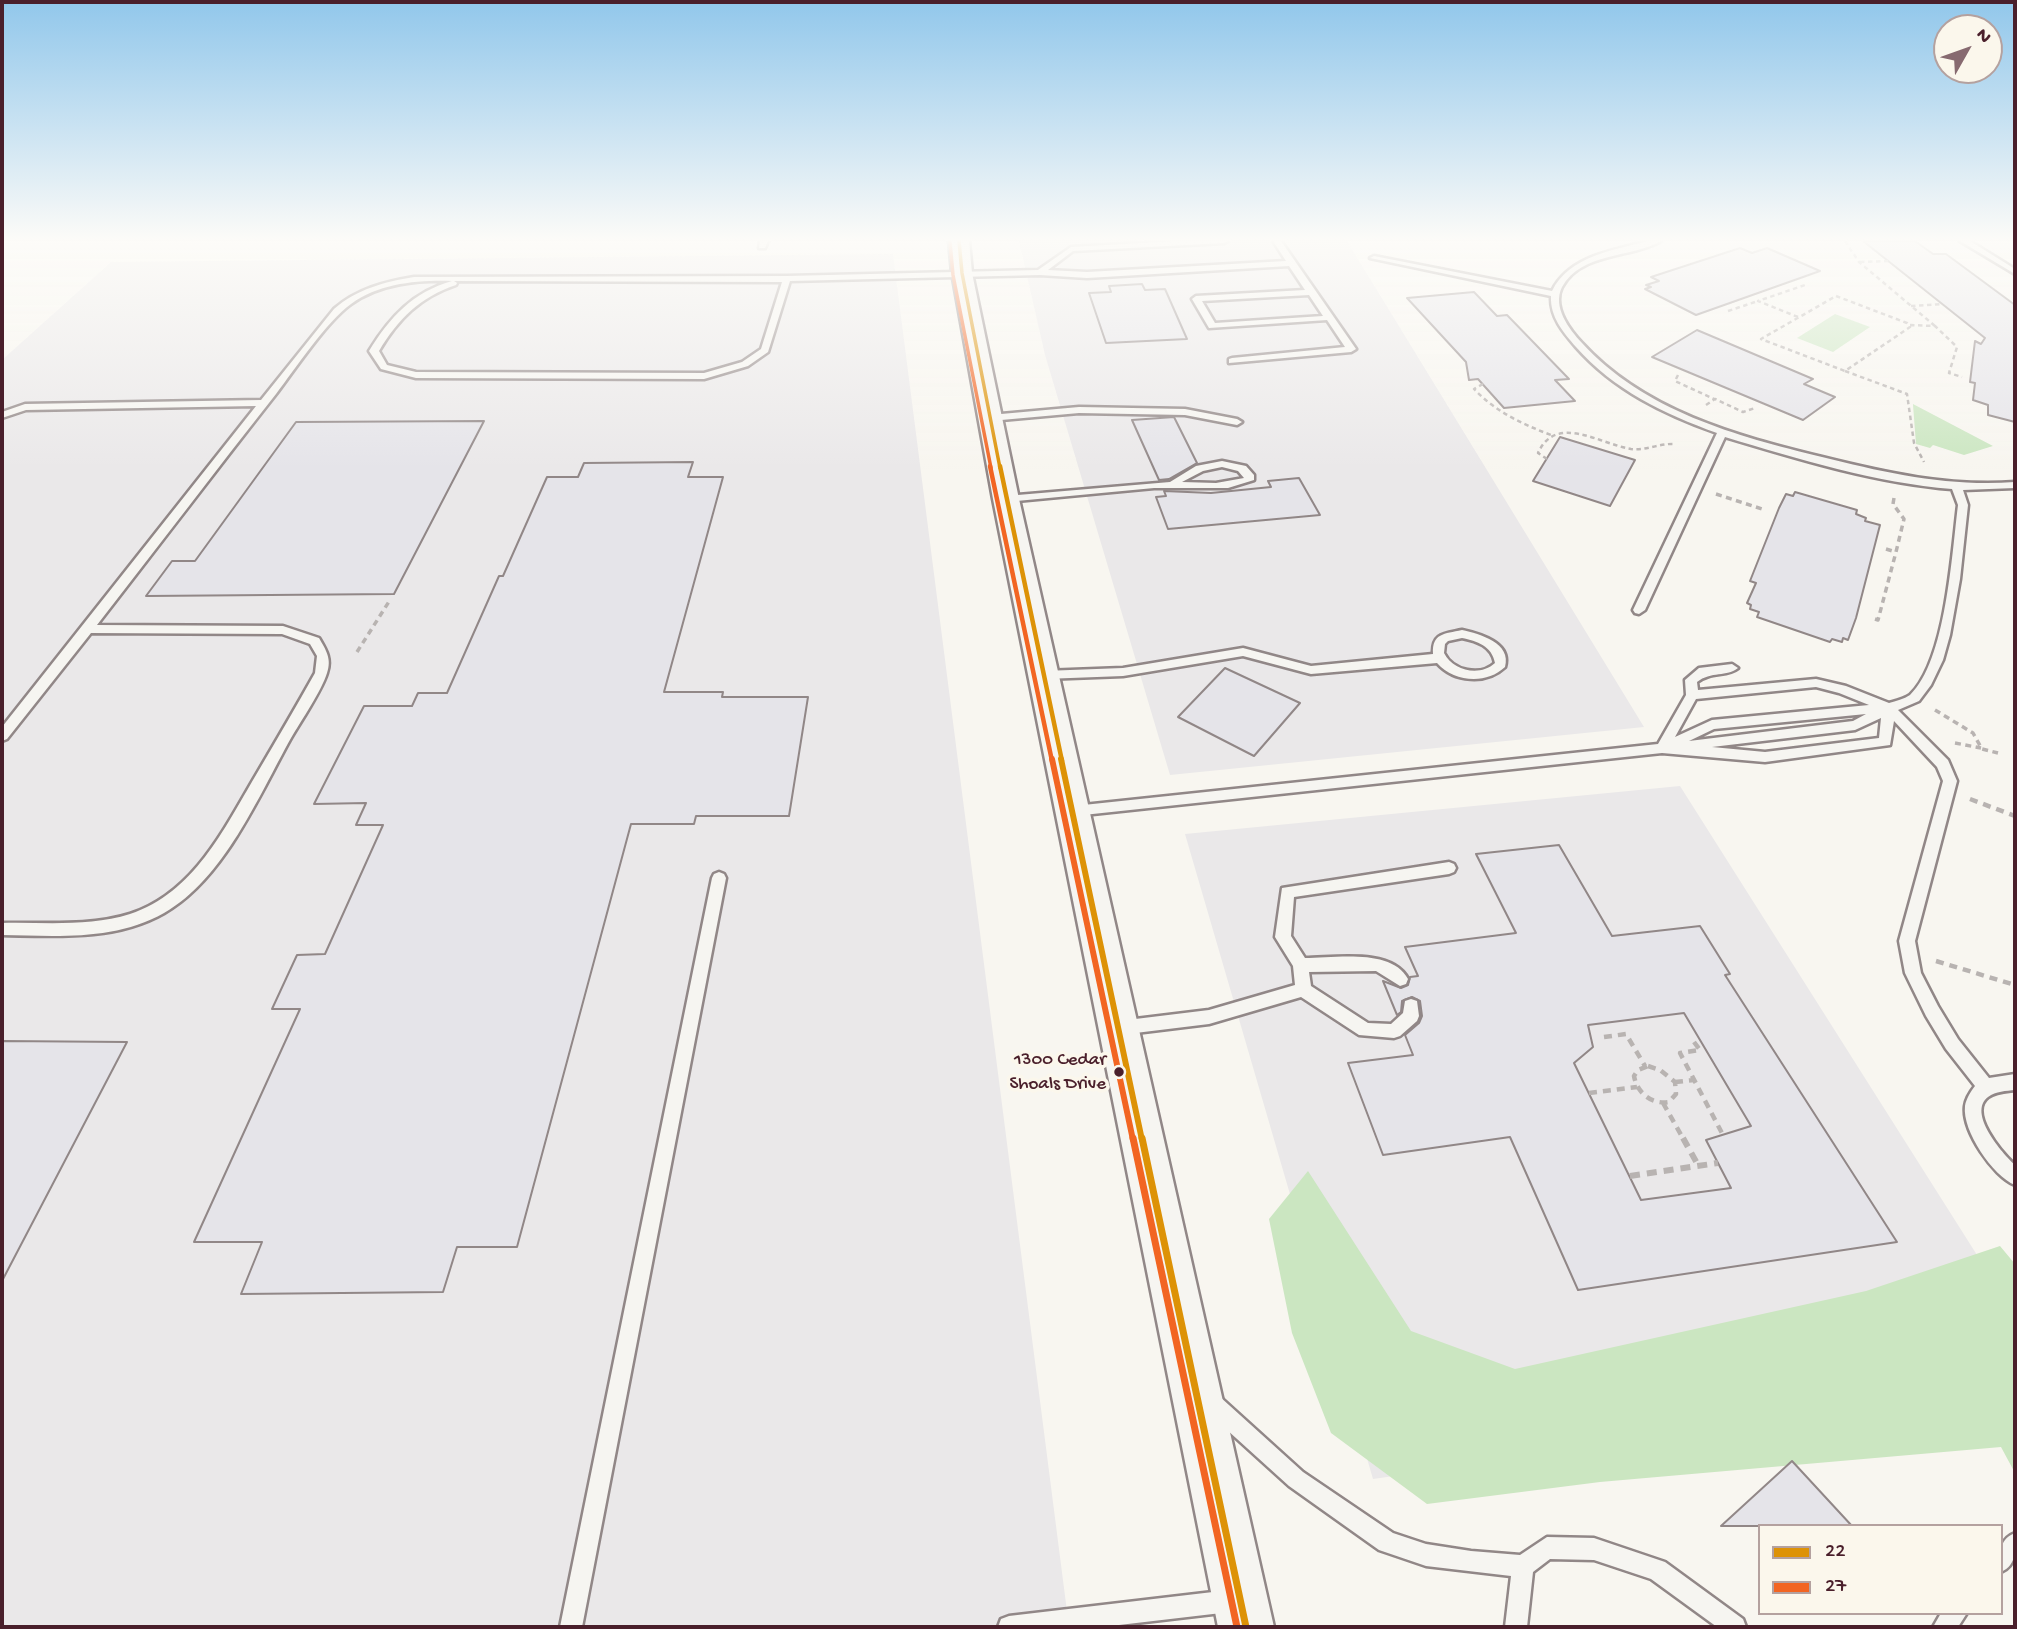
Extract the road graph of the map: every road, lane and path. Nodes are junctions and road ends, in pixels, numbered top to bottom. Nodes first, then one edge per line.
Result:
1 (333, 317) edge
2 (398, 317) edge
3 (775, 317) edge
4 (972, 317) edge
5 (1207, 317) edge
6 (1560, 317) edge
7 (1799, 317) edge
8 (1889, 317) edge
9 (1924, 317) edge
10 (1326, 318) joint
11 (1909, 325) junction
12 (1935, 326) junction
13 (1232, 361) dead end
14 (1843, 372) junction
15 (1678, 375) dead end
16 (1962, 377) dead end
17 (1483, 384) dead end
18 (1715, 399) junction
19 (261, 403) junction
20 (1704, 407) dead end
21 (1755, 408) dead end
22 (2, 415) edge
23 (990, 418) junction
24 (1237, 422) dead end
25 (1722, 433) junction
26 (1552, 435) junction
27 (1675, 444) dead end
28 (1547, 459) dead end
29 (1929, 472) dead end
30 (1173, 485) junction
31 (2015, 485) edge
32 (1957, 487) junction
33 (1895, 492) dead end
34 (1006, 499) junction
35 (1736, 501) dead end
36 (1762, 509) dead end
37 (1886, 549) dead end
38 (1896, 552) junction
39 (390, 600) dead end
40 (1639, 610) dead end
41 (1875, 619) dead end
42 (91, 629) junction
43 (357, 652) dead end
44 (1440, 658) junction
45 (1732, 668) dead end
46 (1044, 675) junction
47 (1692, 695) junction
48 (1913, 698) junction
49 (1889, 708) junction
50 (2, 736) edge
51 (1662, 748) junction
52 (1998, 753) dead end
53 (1949, 791) junction
54 (1074, 811) junction
55 (2015, 816) edge
56 (1449, 868) dead end
57 (719, 878) dead end
58 (2, 929) edge
59 (1909, 953) junction
60 (1301, 965) junction
61 (1400, 979) dead end
62 (2015, 985) edge
63 (1303, 990) junction
64 (1411, 1006) dead end
65 (1118, 1028) junction
66 (1604, 1037) dead end
67 (1694, 1042) dead end
68 (1645, 1066) junction
69 (1694, 1080) junction
70 (1675, 1082) junction
71 (2015, 1082) edge
72 (1985, 1086) junction
73 (1637, 1087) junction
74 (1588, 1093) dead end
75 (1663, 1103) junction
76 (1723, 1135) dead end
77 (1718, 1163) dead end
78 (1698, 1165) junction
79 (1630, 1176) dead end
80 (2015, 1176) edge
81 (1198, 1390) junction
82 (2015, 1544) edge
83 (2003, 1559) edge
84 (1523, 1566) junction
85 (1243, 1614) edge
86 (571, 1627) edge
87 (1009, 1627) edge
88 (1516, 1627) edge
89 (1735, 1627) edge

1 - 19 lane
2 - 3 lane
4 - 23 street
5 - 10 lane
6 - 25 lane
7 - 14 path
8 - 11 path
9 - 12 path
10 - 13 lane
11 - 12 path
11 - 14 path
12 - 16 path
14 - 29 path
15 - 18 path
17 - 26 path
18 - 20 path
18 - 21 path
19 - 22 lane
19 - 42 lane
23 - 24 lane
23 - 34 street
25 - 32 lane
25 - 40 lane
26 - 27 path
26 - 28 path
30 - 30 lane
30 - 34 lane
31 - 32 lane
32 - 48 lane
33 - 38 path
34 - 46 street
35 - 36 path
37 - 38 path
38 - 41 path
39 - 43 path
42 - 50 lane
42 - 58 lane
44 - 44 lane
44 - 46 lane
45 - 47 lane
46 - 54 street
47 - 49 lane
47 - 51 lane
48 - 49 lane
48 - 52 path
49 - 51 lane
49 - 51 lane
49 - 53 lane
51 - 54 lane
53 - 55 path
53 - 59 lane
54 - 65 street
56 - 60 lane
57 - 86 lane
59 - 62 path
59 - 72 lane
60 - 61 lane
60 - 63 lane
63 - 64 lane
63 - 65 lane
65 - 81 street
66 - 68 path
67 - 69 path
68 - 70 path
68 - 73 path
69 - 70 path
69 - 76 path
70 - 75 path
71 - 72 lane
72 - 80 lane
73 - 74 path
73 - 75 path
75 - 78 path
77 - 78 path
78 - 79 path
81 - 84 lane
81 - 85 street
82 - 83 lane
84 - 88 lane
84 - 89 lane
85 - 87 lane

